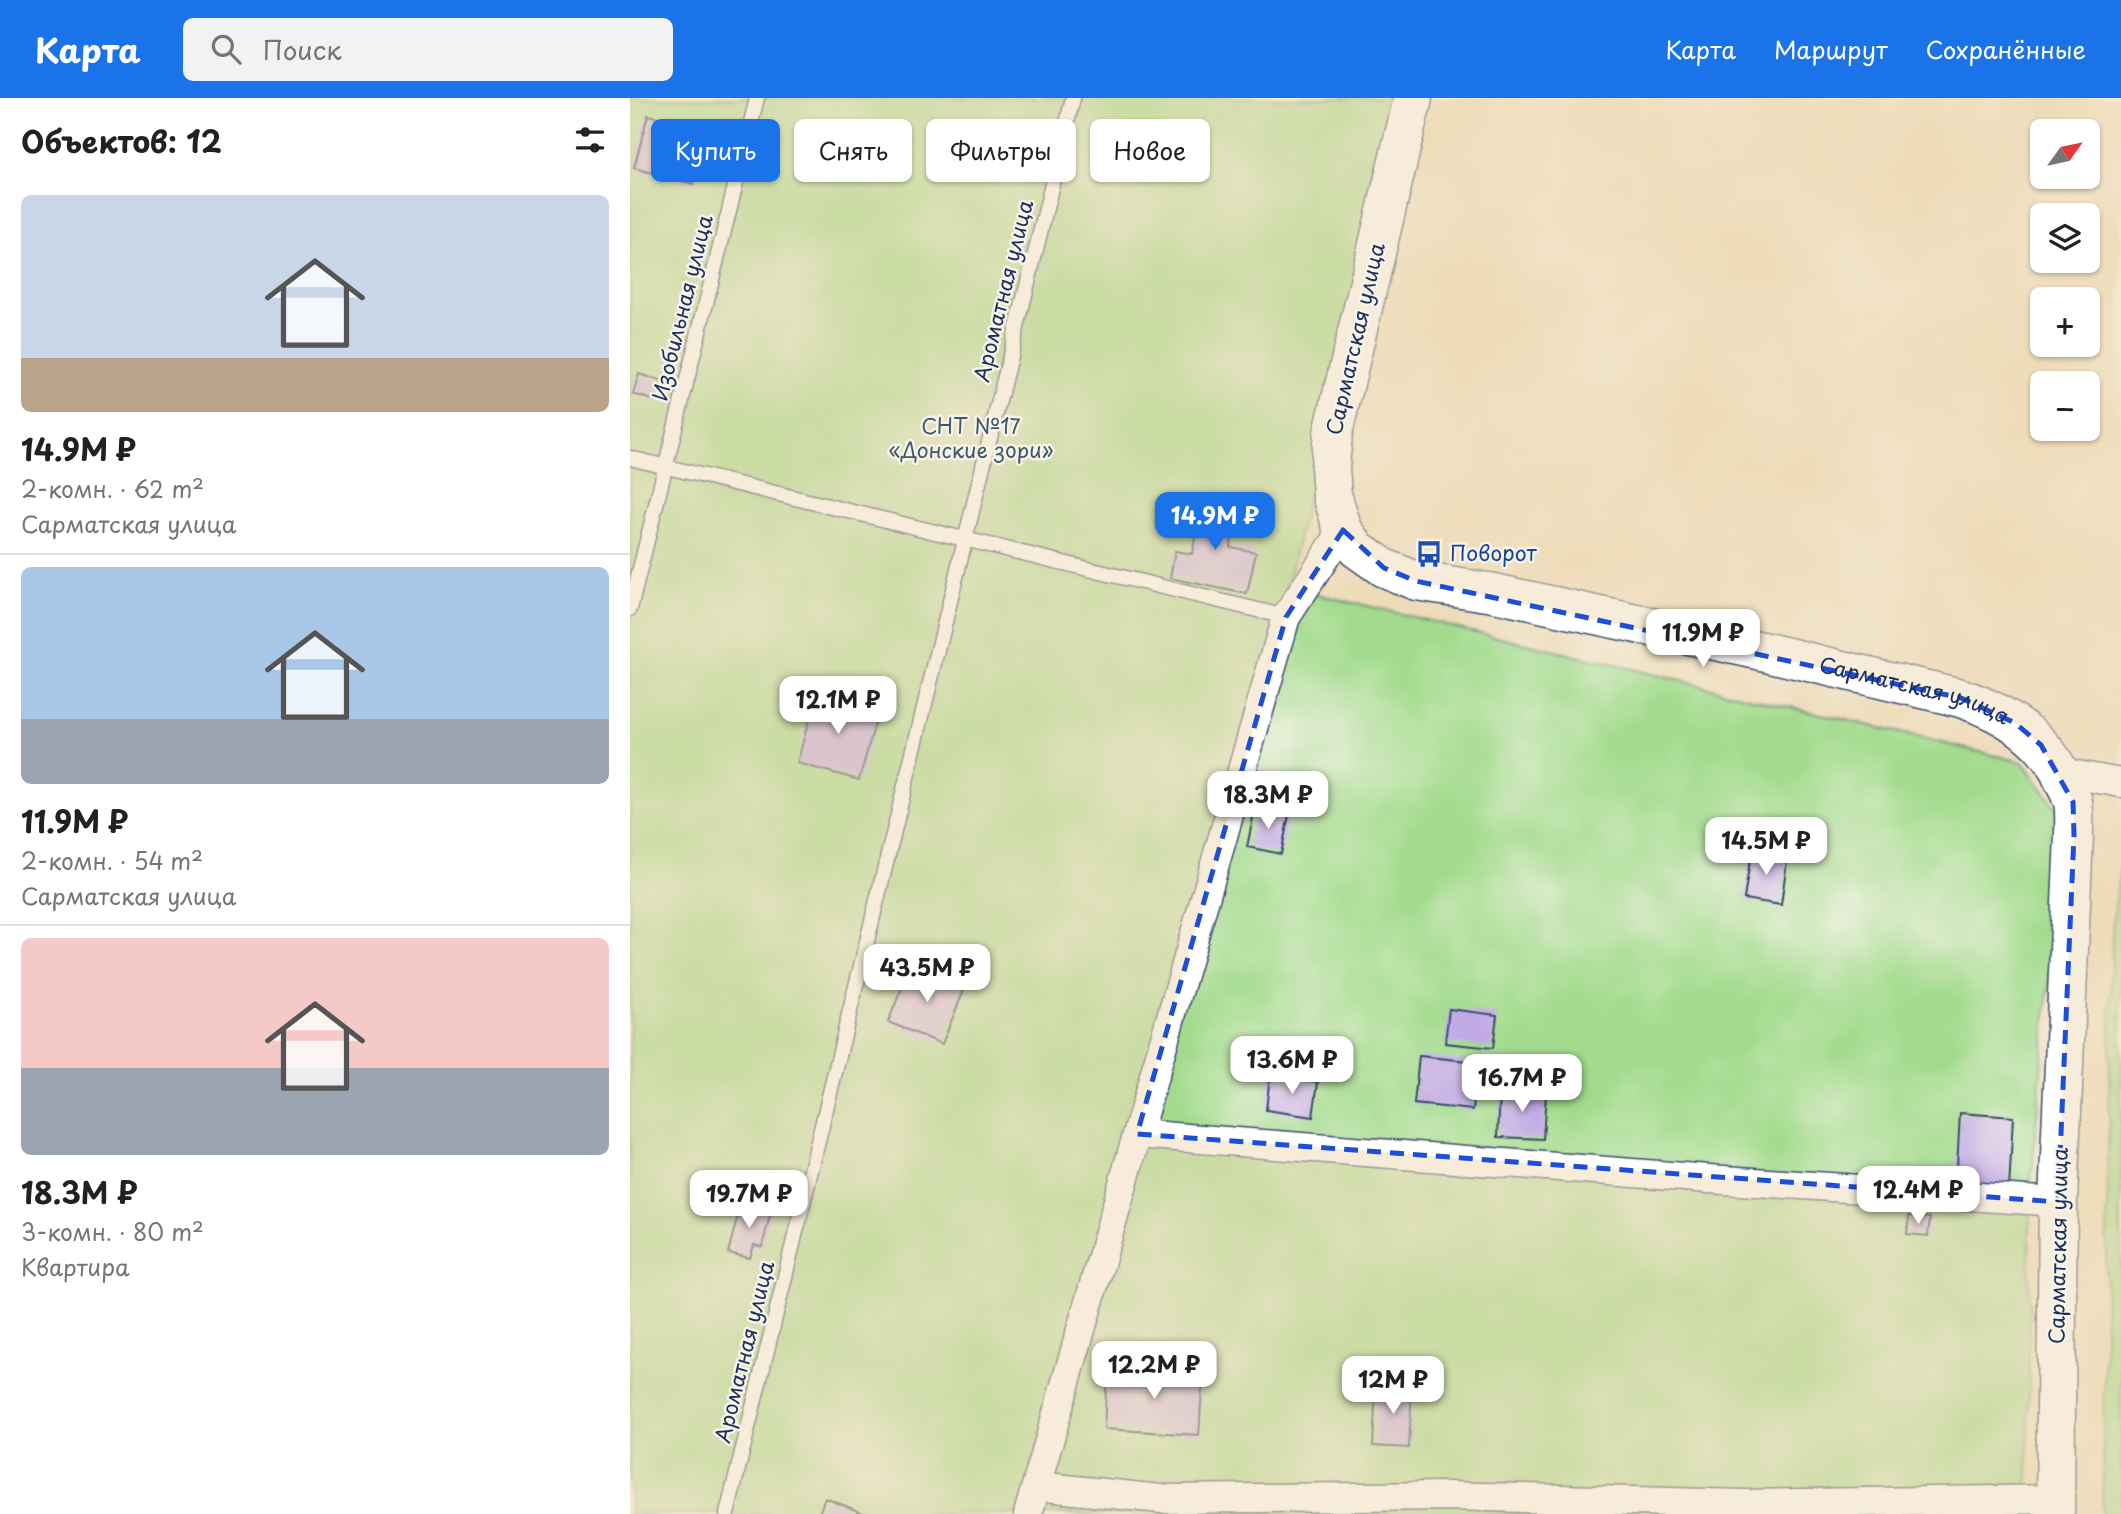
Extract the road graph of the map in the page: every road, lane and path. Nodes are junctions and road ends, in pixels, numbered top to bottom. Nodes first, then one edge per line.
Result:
1 (757, 98) edge
2 (1073, 98) edge
3 (1413, 98) edge
4 (630, 458) edge
5 (665, 467) junction
6 (1343, 530) junction
7 (965, 540) junction
8 (630, 609) edge
9 (1286, 617) junction
10 (2060, 772) junction
11 (2121, 783) edge
12 (1137, 1135) junction
13 (2058, 1202) junction
14 (1036, 1486) junction
15 (1448, 1505) edge
16 (1161, 1506) edge
17 (2055, 1507) edge
18 (1744, 1509) edge
19 (727, 1514) edge
20 (1028, 1514) edge

1 - 5 lane, Изобильная улица
2 - 7 lane, Ароматная улица
3 - 6 main road, Сарматская улица
4 - 5 lane
5 - 7 lane
5 - 8 lane, Изобильная улица
6 - 9 street
6 - 10 main road, Сарматская улица
7 - 9 lane
7 - 19 lane, Ароматная улица
9 - 12 street
10 - 11 street
10 - 13 main road, Сарматская улица
12 - 13 street
12 - 14 street
13 - 17 main road, Сарматская улица
14 - 16 street
14 - 20 street
15 - 16 street
15 - 18 street
17 - 18 street

